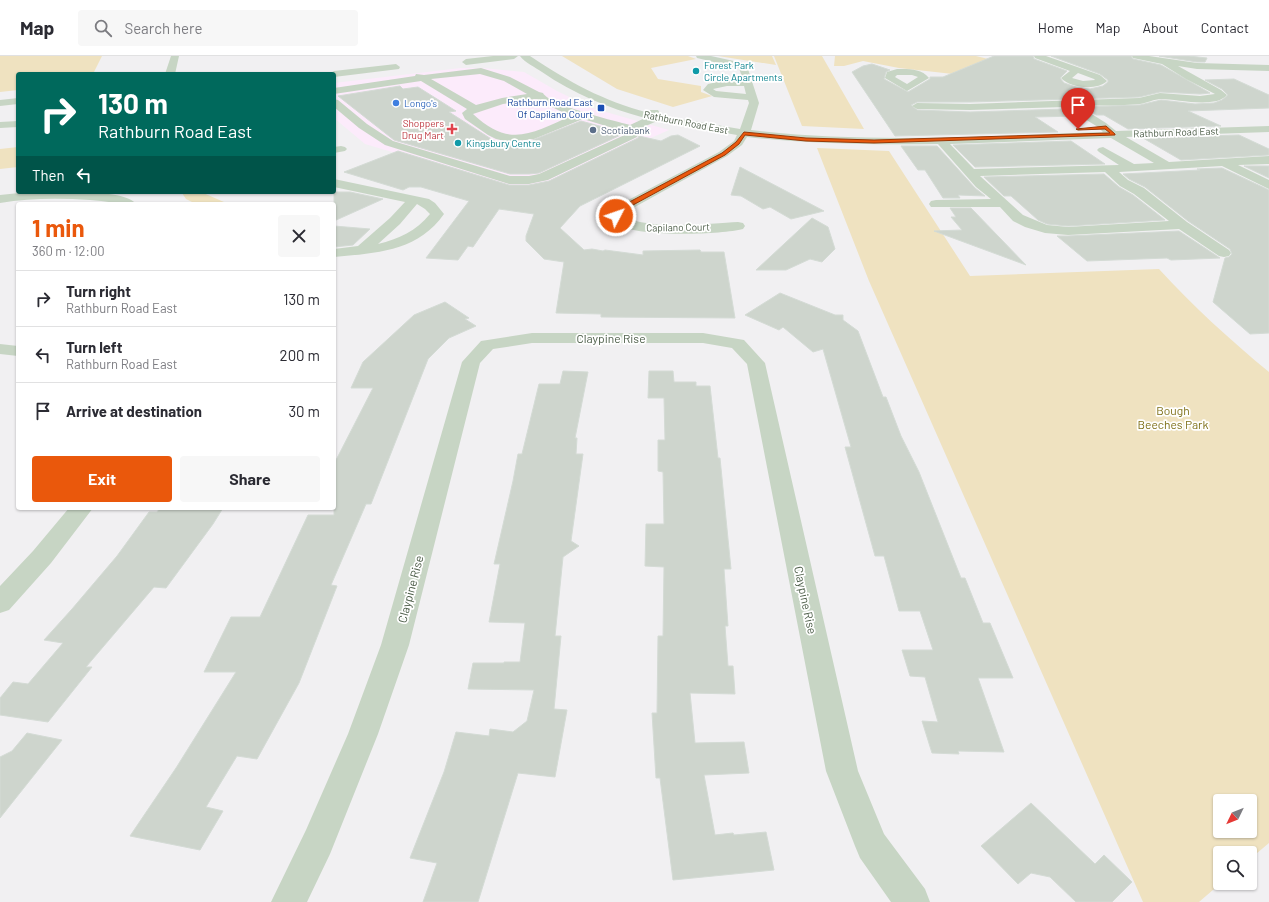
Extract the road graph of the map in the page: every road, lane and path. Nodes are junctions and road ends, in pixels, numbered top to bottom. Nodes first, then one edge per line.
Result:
1 (175, 56) edge
2 (484, 56) edge
3 (514, 56) edge
4 (524, 56) edge
5 (700, 56) edge
6 (1038, 56) edge
7 (1136, 56) edge
8 (1237, 56) edge
9 (1165, 62) junction
10 (1197, 66) junction
11 (407, 67) junction
12 (424, 67) dead end
13 (1253, 67) junction
14 (1077, 70) dead end
15 (1178, 70) junction
16 (1206, 71) dead end
17 (171, 72) edge
18 (336, 74) edge
19 (1268, 74) edge
20 (336, 77) edge
21 (423, 78) junction
22 (748, 83) junction
23 (907, 88) dead end
24 (577, 90) junction
25 (336, 91) edge
26 (537, 95) junction
27 (16, 97) edge
28 (753, 97) junction
29 (0, 99) edge
30 (720, 100) dead end
31 (16, 101) edge
32 (1068, 102) junction
33 (0, 103) edge
34 (336, 104) edge
35 (917, 106) junction
36 (475, 109) junction
37 (655, 113) junction
38 (582, 115) junction
39 (926, 118) dead end
40 (1269, 120) edge
41 (16, 124) edge
42 (0, 125) edge
43 (748, 125) junction
44 (631, 129) junction
45 (1269, 129) edge
46 (1110, 131) junction
47 (940, 135) junction
48 (1103, 150) dead end
49 (1269, 160) edge
50 (1225, 164) junction
51 (1167, 166) junction
52 (1132, 168) junction
53 (1108, 169) junction
54 (972, 173) junction
55 (336, 183) edge
56 (1269, 185) edge
57 (72, 194) edge
58 (0, 199) edge
59 (414, 200) junction
60 (126, 202) edge
61 (1003, 203) junction
62 (936, 204) dead end
63 (1182, 225) junction
64 (738, 226) dead end
65 (1068, 231) junction
66 (1031, 239) dead end
67 (362, 250) junction
68 (336, 252) edge
69 (1224, 253) dead end
70 (0, 349) edge
71 (16, 351) edge
72 (80, 510) edge
73 (3, 598) edge
74 (289, 902) edge
75 (912, 902) edge

1 - 17 street
2 - 3 street
4 - 24 street, Rathburn Road East
5 - 22 street
6 - 14 street
7 - 9 street
8 - 13 street
9 - 10 street
9 - 15 street
10 - 13 street
10 - 15 street
10 - 16 street
11 - 12 street
11 - 18 street
11 - 20 street
11 - 21 street
13 - 19 street
15 - 32 street
21 - 25 street
21 - 26 street
21 - 36 street
22 - 28 street
22 - 28 street
23 - 35 street
24 - 26 street
24 - 37 street, Rathburn Road East
24 - 37 street, Rathburn Road East
26 - 36 street
26 - 38 street
27 - 29 street
28 - 43 street
30 - 43 street
31 - 33 street
32 - 35 street
32 - 46 street
34 - 44 street
35 - 39 street
36 - 38 street
37 - 43 street, Rathburn Road East
37 - 44 street
38 - 44 street
40 - 46 street, Rathburn Road East
41 - 42 street
43 - 47 street, Rathburn Road East
43 - 64 street, Capilano Court
45 - 46 street, Rathburn Road East
46 - 47 street, Rathburn Road East
46 - 51 street
47 - 54 street
48 - 52 street
49 - 50 street
50 - 51 street
50 - 56 street
51 - 52 street
52 - 53 street
53 - 54 street
53 - 63 street
54 - 61 street
55 - 59 street
57 - 58 street
57 - 60 street
59 - 67 street
59 - 67 street
61 - 62 street
61 - 65 street
63 - 65 street
63 - 69 street
65 - 66 street
67 - 68 street
70 - 71 street
72 - 73 street
74 - 75 street, Claypine Rise

